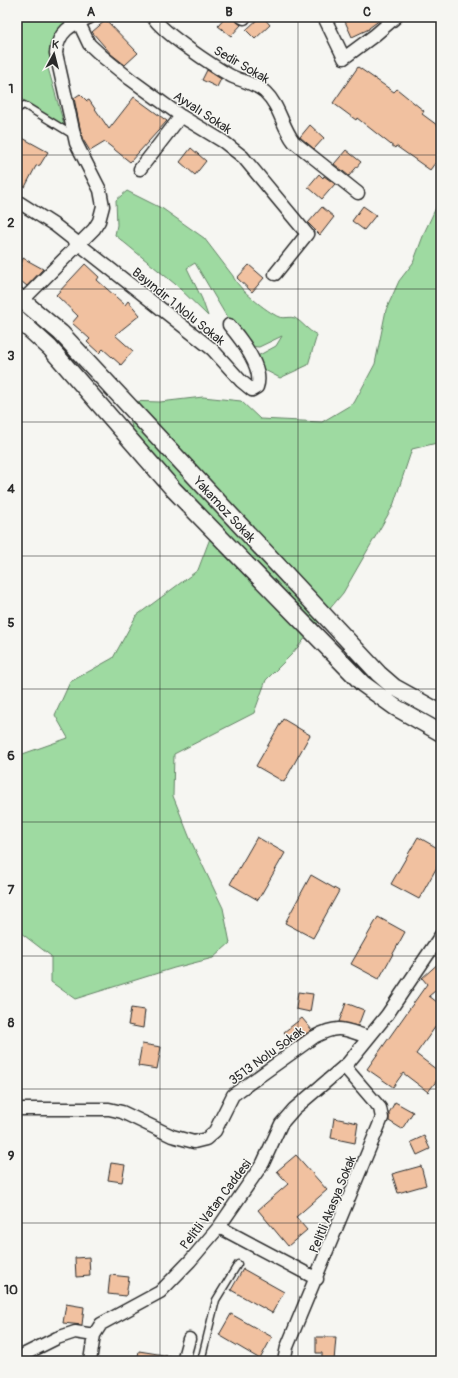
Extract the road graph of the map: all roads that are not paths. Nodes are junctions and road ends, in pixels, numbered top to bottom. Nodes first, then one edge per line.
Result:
1 (90, 17) edge
2 (153, 17) edge
3 (324, 17) edge
4 (396, 17) edge
5 (79, 23) junction
6 (17, 109) edge
7 (181, 116) junction
8 (74, 135) junction
9 (140, 169) dead end
10 (358, 193) dead end
11 (17, 201) edge
12 (80, 244) junction
13 (275, 274) dead end
14 (19, 300) edge
15 (17, 318) edge
16 (229, 325) dead end
17 (441, 713) edge
18 (441, 733) edge
19 (441, 935) edge
20 (437, 948) edge
21 (368, 1037) junction
22 (344, 1066) junction
23 (17, 1109) edge
24 (219, 1227) junction
25 (238, 1264) dead end
26 (316, 1279) junction
27 (94, 1335) junction
28 (189, 1339) dead end
29 (17, 1358) edge
30 (90, 1361) edge
31 (183, 1361) edge
32 (201, 1361) edge
33 (284, 1361) edge

1 - 5 street
2 - 10 street, Sedir Sokak
3 - 4 street
5 - 7 street, Ayvalı Sokak
5 - 8 street
6 - 8 lane
7 - 9 street
7 - 13 street, Ayvalı Sokak
8 - 12 street
11 - 12 street
12 - 14 street
12 - 16 street, Bayındır 1 Nolu Sokak
14 - 17 main road, Yakamoz Sokak
15 - 18 main road, Yakamoz Sokak
19 - 20 street, Pelitli Vatan Caddesi
20 - 21 street, Pelitli Vatan Caddesi
21 - 22 street, Pelitli Vatan Caddesi
21 - 23 street, 3513 Nolu Sokak
22 - 24 street, Pelitli Vatan Caddesi
22 - 26 street, Pelitli Akasya Sokak
24 - 26 street
24 - 27 street, Pelitli Vatan Caddesi
25 - 32 lane
26 - 33 street, Pelitli Akasya Sokak
27 - 29 street
27 - 30 street
28 - 31 street

